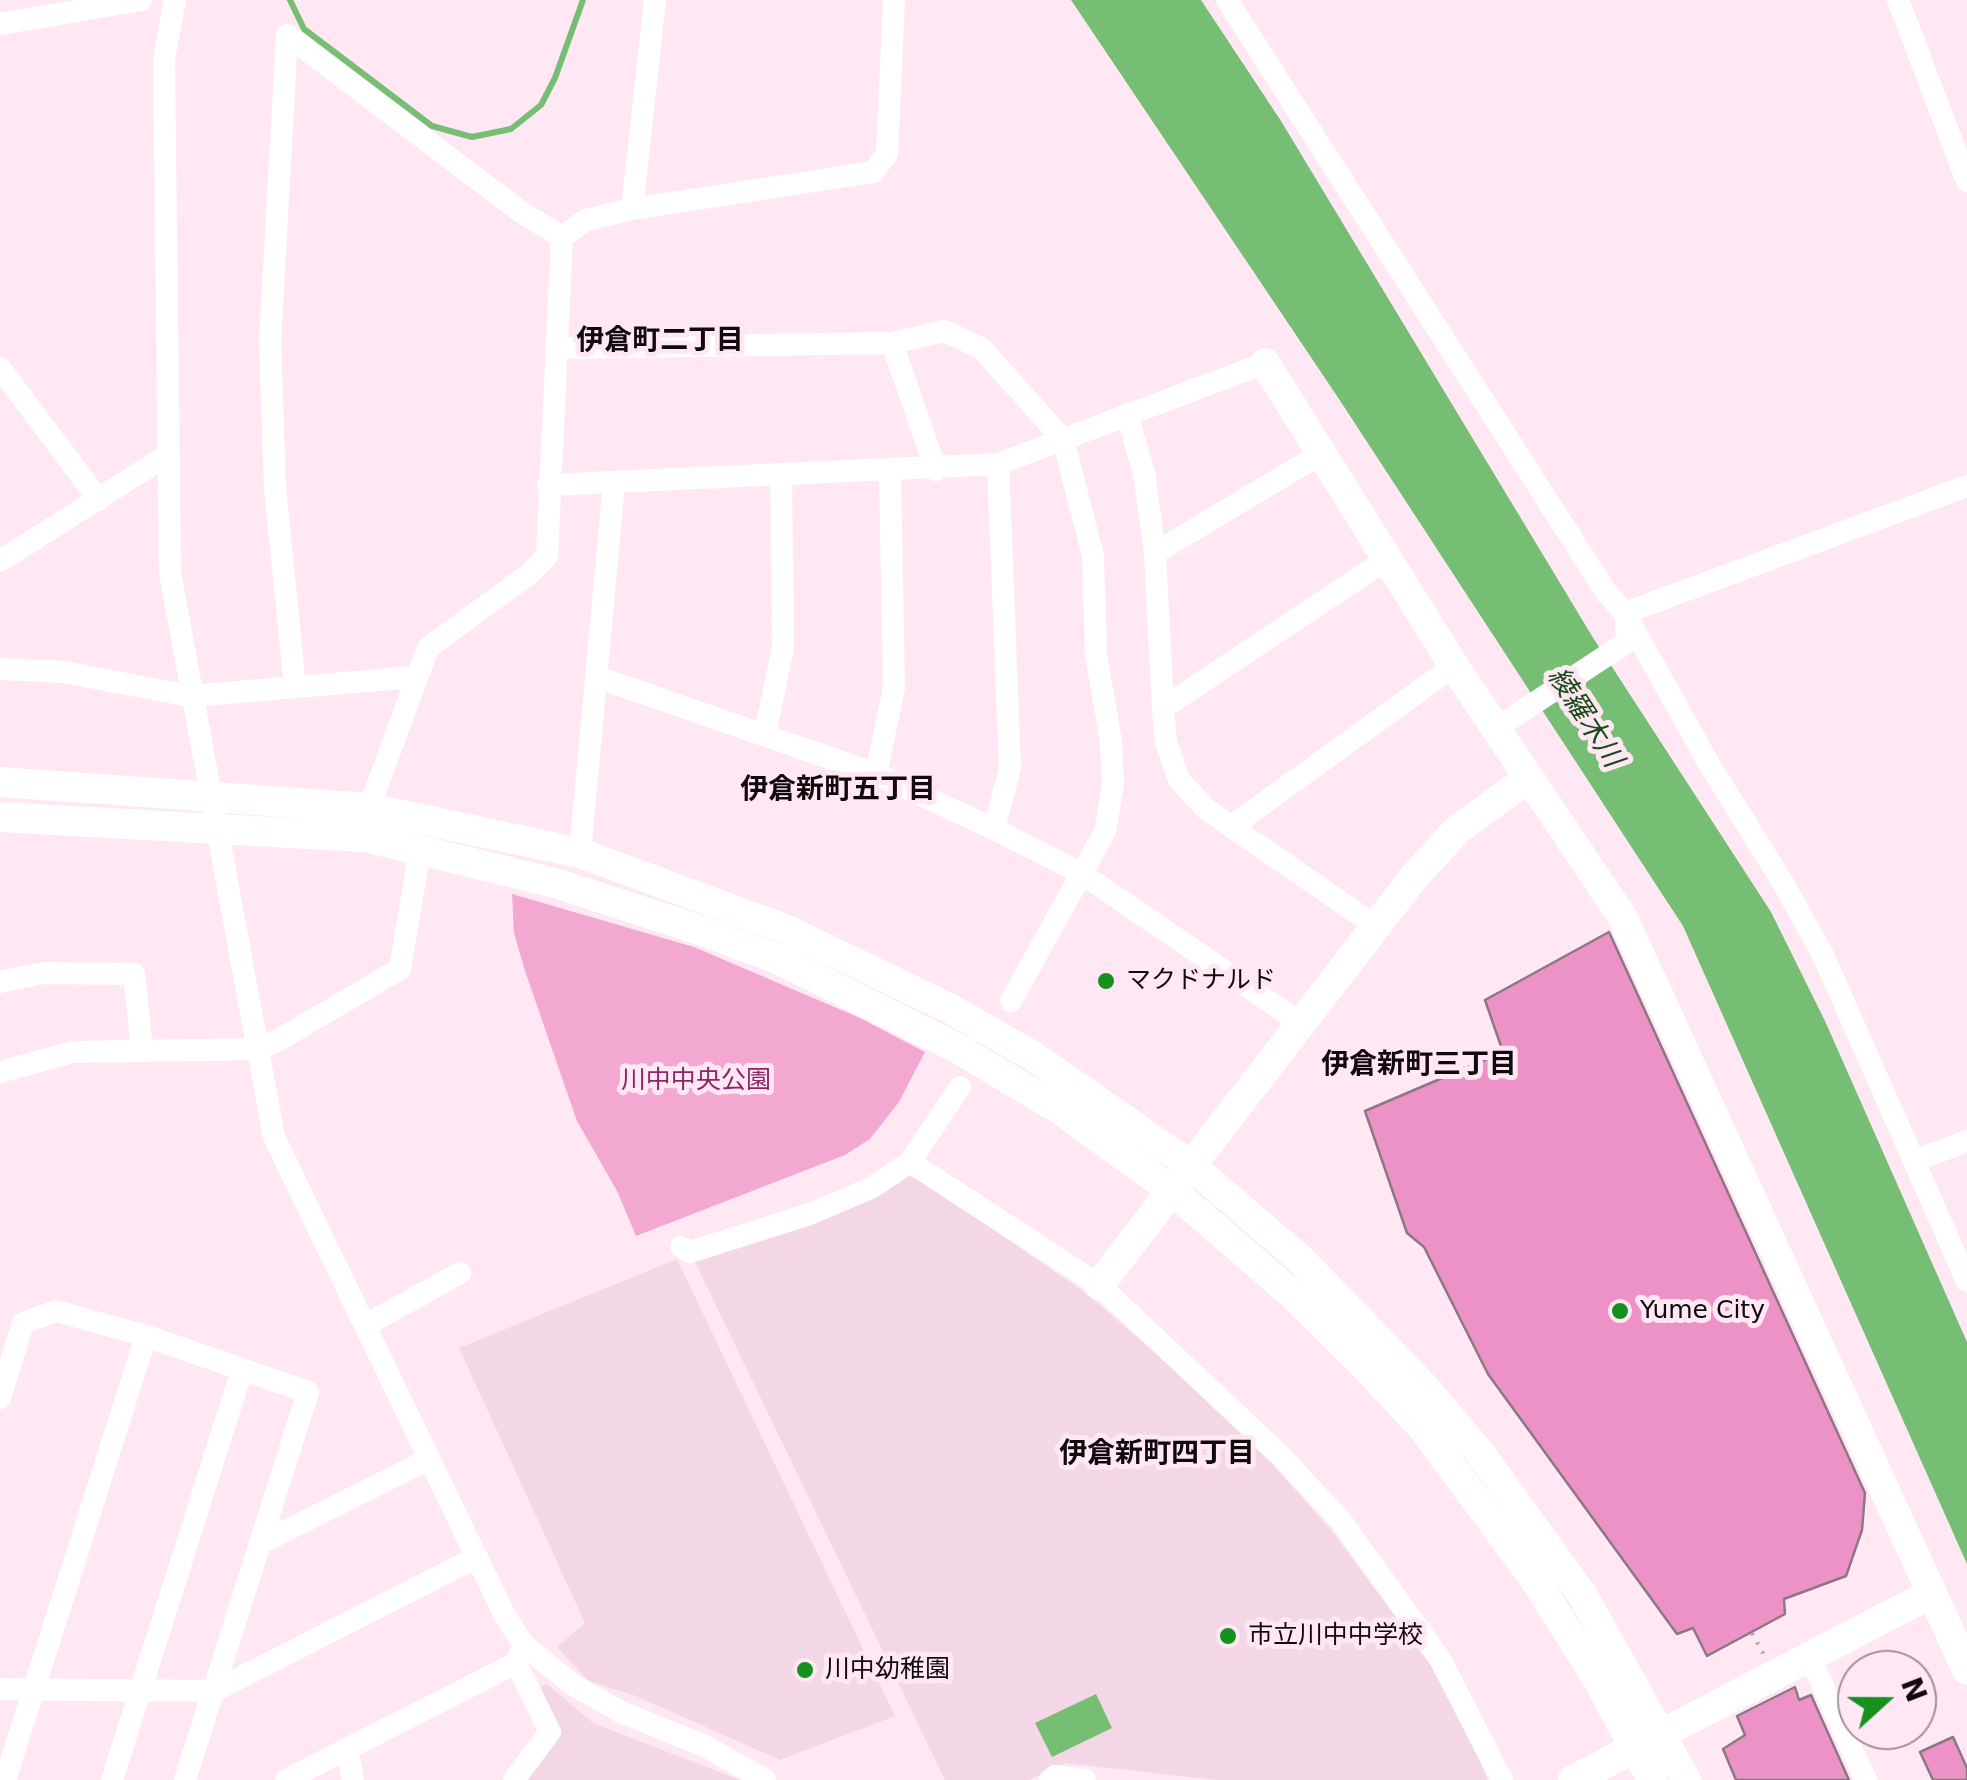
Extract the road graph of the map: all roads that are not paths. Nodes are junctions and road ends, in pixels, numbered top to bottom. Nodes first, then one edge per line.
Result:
1 (141, 0) edge
2 (175, 0) edge
3 (655, 0) edge
4 (894, 0) edge
5 (1227, 0) edge
6 (1898, 0) edge
7 (0, 24) edge
8 (1967, 181) edge
9 (632, 209) junction
10 (562, 237) junction
11 (892, 343) junction
12 (556, 348) junction
13 (1265, 364) joint
14 (0, 368) edge
15 (1127, 414) junction
16 (1063, 438) junction
17 (1320, 454) junction
18 (166, 456) junction
19 (998, 464) junction
20 (936, 470) junction
21 (890, 471) junction
22 (781, 475) junction
23 (614, 483) junction
24 (548, 484) junction
25 (1967, 486) edge
26 (99, 500) junction
27 (1154, 554) junction
28 (1388, 560) junction
29 (0, 561) edge
30 (1626, 613) junction
31 (1454, 666) junction
32 (0, 669) edge
33 (597, 677) junction
34 (415, 678) junction
35 (295, 687) junction
36 (190, 696) junction
37 (1162, 708) junction
38 (1495, 729) junction
39 (765, 733) junction
40 (876, 774) junction
41 (1527, 778) junction
42 (0, 782) edge
43 (210, 794) junction
44 (369, 808) junction
45 (0, 817) edge
46 (1232, 826) junction
47 (214, 828) junction
48 (994, 828) junction
49 (420, 850) junction
50 (580, 853) junction
51 (1081, 874) junction
52 (1374, 925) junction
53 (0, 982) edge
54 (1011, 1001) dead end
55 (1302, 1024) junction
56 (257, 1049) junction
57 (142, 1050) junction
58 (0, 1072) edge
59 (960, 1087) dead end
60 (1967, 1141) edge
61 (1914, 1161) junction
62 (910, 1162) junction
63 (1194, 1166) junction
64 (1174, 1192) junction
65 (681, 1247) dead end
66 (460, 1273) dead end
67 (1967, 1281) edge
68 (1099, 1285) junction
69 (366, 1325) junction
70 (146, 1336) junction
71 (8, 1356) edge
72 (242, 1370) junction
73 (0, 1398) edge
74 (429, 1458) junction
75 (260, 1542) junction
76 (477, 1558) junction
77 (1932, 1593) junction
78 (520, 1654) junction
79 (1810, 1658) junction
80 (1967, 1670) edge
81 (0, 1689) edge
82 (34, 1689) junction
83 (140, 1690) junction
84 (214, 1691) junction
85 (1649, 1740) junction
86 (346, 1749) junction
87 (5, 1780) edge
88 (112, 1780) edge
89 (185, 1780) edge
90 (286, 1780) edge
91 (352, 1780) edge
92 (514, 1780) edge
93 (765, 1780) edge
94 (1050, 1780) edge
95 (1085, 1780) edge
96 (1502, 1780) edge
97 (1573, 1780) edge
98 (1652, 1780) edge
99 (1686, 1780) edge
100 (1866, 1780) edge

1 - 7 street
2 - 18 street
3 - 9 street
4 - 9 street
5 - 30 street
6 - 8 street
9 - 10 street
10 - 12 street
10 - 35 street
11 - 12 street
11 - 16 street
11 - 20 street
12 - 24 street
13 - 15 street
13 - 17 main road
14 - 26 street
15 - 16 street
15 - 27 street
16 - 19 street
16 - 51 street
17 - 27 street
17 - 28 main road
18 - 26 street
18 - 36 street
19 - 20 street
19 - 48 street
20 - 21 street
21 - 22 street
21 - 40 street
22 - 23 street
22 - 39 street
23 - 24 street
23 - 33 street
24 - 34 street
25 - 30 street
26 - 29 street
27 - 37 street
28 - 31 main road
28 - 37 street
30 - 38 street
30 - 61 street
31 - 38 main road
31 - 46 street
32 - 36 street
33 - 39 street
33 - 50 street
34 - 35 street
34 - 44 street
35 - 36 street
36 - 43 street
37 - 46 street
38 - 41 main road
39 - 40 street
40 - 48 street
41 - 52 main road
41 - 77 main road
42 - 43 main road
43 - 44 main road
43 - 47 street
44 - 50 main road
45 - 47 main road
46 - 52 street
47 - 49 main road
47 - 56 street
48 - 51 street
49 - 56 street
49 - 64 main road
50 - 63 main road
51 - 54 street
51 - 55 street
52 - 55 main road
53 - 57 street
55 - 63 main road
56 - 57 street
56 - 69 street
57 - 58 street
59 - 62 street
60 - 61 street
61 - 67 street
62 - 65 street
62 - 68 street
63 - 64 main road
63 - 85 main road
64 - 68 main road
64 - 85 main road
66 - 69 street
68 - 96 street
69 - 74 street
70 - 71 street
70 - 72 street
70 - 82 street
71 - 73 street
72 - 75 street
72 - 83 street
74 - 75 street
74 - 76 street
75 - 84 street
76 - 78 street
76 - 84 street
77 - 79 main road
77 - 80 main road
78 - 86 street
78 - 92 street
78 - 93 street
79 - 85 main road
79 - 100 street
81 - 82 street
82 - 83 street
82 - 87 street
83 - 84 street
83 - 88 street
84 - 89 street
85 - 97 main road
85 - 98 main road
85 - 99 main road
86 - 90 street
86 - 91 street
94 - 95 street

